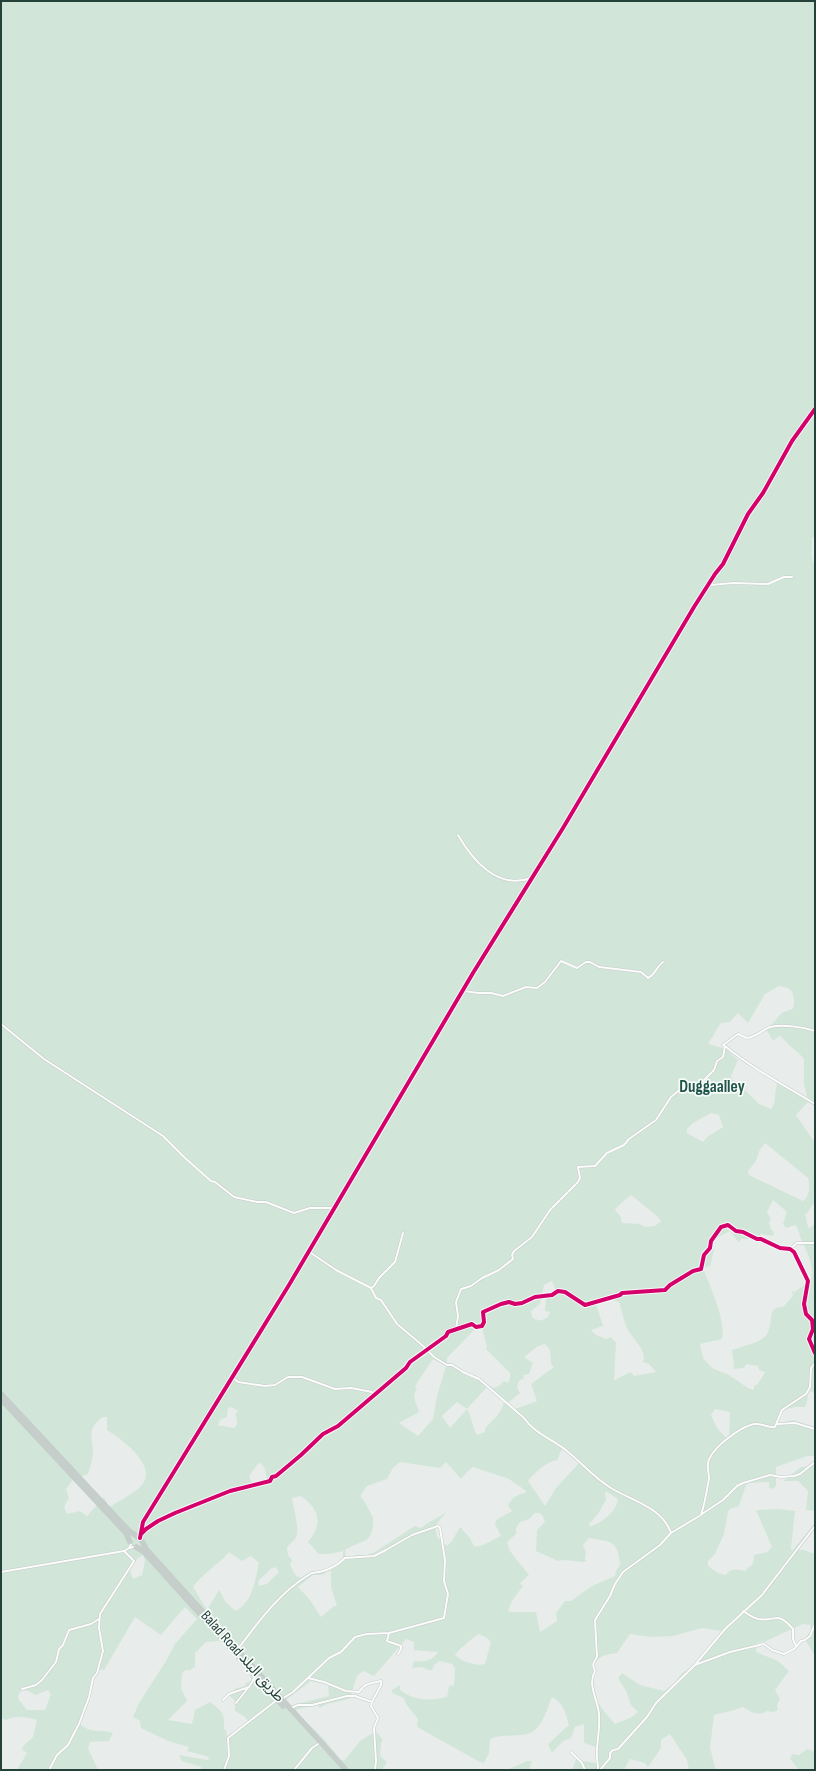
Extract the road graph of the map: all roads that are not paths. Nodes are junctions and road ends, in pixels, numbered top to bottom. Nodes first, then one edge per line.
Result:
1 (815, 409) edge
2 (792, 577) dead end
3 (710, 585) dead end
4 (458, 835) dead end
5 (532, 877) junction
6 (663, 962) dead end
7 (464, 991) dead end
8 (1, 1024) edge
9 (815, 1031) edge
10 (725, 1046) junction
11 (815, 1104) edge
12 (334, 1208) junction
13 (403, 1233) dead end
14 (815, 1243) edge
15 (790, 1249) junction
16 (308, 1251) junction
17 (371, 1288) junction
18 (456, 1329) junction
19 (427, 1350) junction
20 (815, 1353) edge
21 (815, 1363) edge
22 (232, 1377) junction
23 (1, 1394) edge
24 (374, 1395) junction
25 (1, 1398) edge
26 (777, 1423) junction
27 (815, 1429) edge
28 (815, 1462) edge
29 (701, 1515) junction
30 (815, 1526) edge
31 (671, 1533) junction
32 (140, 1537) junction
33 (132, 1546) junction
34 (124, 1551) junction
35 (1, 1572) edge
36 (743, 1611) junction
37 (99, 1619) junction
38 (815, 1624) edge
39 (389, 1633) junction
40 (796, 1646) junction
41 (237, 1650) junction
42 (398, 1654) dead end
43 (694, 1666) junction
44 (256, 1676) junction
45 (308, 1678) junction
46 (249, 1687) junction
47 (22, 1688) dead end
48 (279, 1699) junction
49 (223, 1700) dead end
50 (372, 1702) junction
51 (236, 1703) dead end
52 (290, 1709) junction
53 (318, 1744) junction
54 (571, 1752) dead end
55 (49, 1770) edge
56 (224, 1770) edge
57 (294, 1770) edge
58 (342, 1770) edge
59 (346, 1770) edge
60 (375, 1770) edge
61 (586, 1770) edge
62 (599, 1770) edge

1 - 5 street
2 - 3 street
4 - 5 street
5 - 12 street
6 - 7 street
8 - 12 street
9 - 10 street
10 - 11 street
10 - 18 street
12 - 16 street
13 - 17 street
14 - 15 street
15 - 18 street
15 - 20 street
16 - 17 street
16 - 22 street
17 - 19 street
18 - 19 street
19 - 24 street
19 - 31 street
21 - 26 street
22 - 24 street
22 - 32 street
23 - 32 highway, Balad Road طريق البلد
24 - 32 street
25 - 33 highway, Balad Road طريق البلد
26 - 27 street
26 - 29 street
28 - 29 street
29 - 31 street
30 - 36 street
31 - 62 street
32 - 33 highway
32 - 33 highway
32 - 41 highway, Balad Road طريق البلد
33 - 34 street
33 - 44 highway, Balad Road طريق البلد
34 - 35 street
34 - 37 street
36 - 40 street
36 - 43 street
37 - 47 street
37 - 55 street
38 - 40 street
39 - 41 street
39 - 42 street
39 - 45 street
40 - 43 street
41 - 48 highway, Balad Road طريق البلد
43 - 62 street
44 - 46 street
44 - 48 highway, Balad Road طريق البلد
45 - 48 street
45 - 50 street
46 - 49 street
46 - 51 street
48 - 52 highway, Balad Road طريق البلد
48 - 53 highway, Balad Road طريق البلد
48 - 56 street
50 - 52 street
50 - 60 street
52 - 59 highway, Balad Road طريق البلد
53 - 57 street
53 - 58 highway, Balad Road طريق البلد
54 - 61 street

